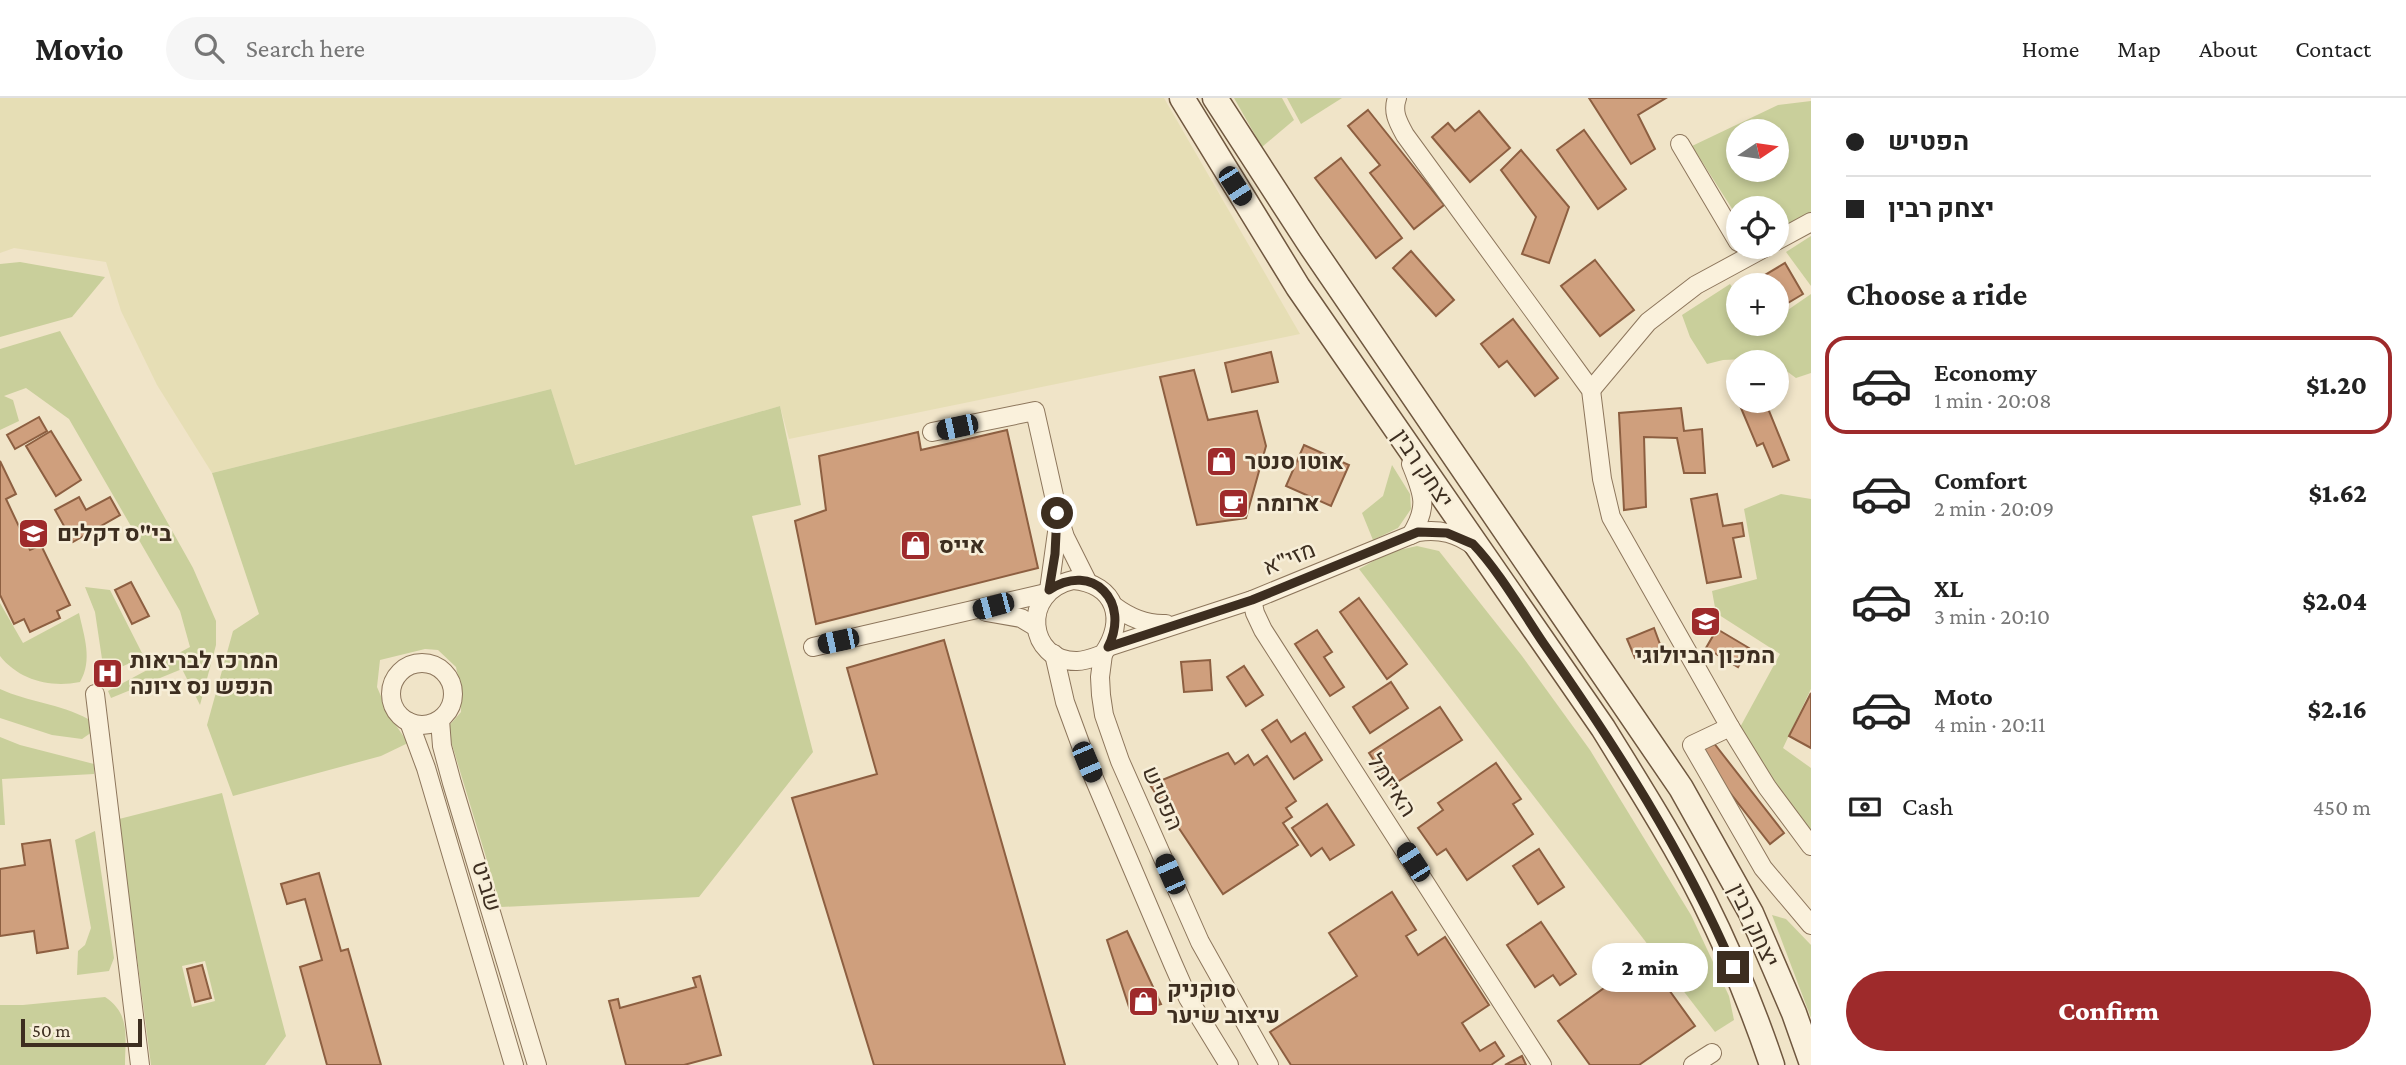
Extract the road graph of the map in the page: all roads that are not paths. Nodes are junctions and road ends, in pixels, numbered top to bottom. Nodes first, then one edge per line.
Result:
1 (1182, 98) edge
2 (1215, 98) edge
3 (1397, 98) edge
4 (1680, 144) dead end
5 (1726, 222) edge
6 (1811, 222) edge
7 (1789, 234) edge
8 (1729, 259) edge
9 (1591, 390) junction
10 (932, 432) dead end
11 (1398, 432) junction
12 (1059, 518) junction
13 (1410, 535) junction
14 (1480, 552) junction
15 (1087, 581) junction
16 (1047, 591) junction
17 (1252, 600) junction
18 (1114, 606) junction
19 (976, 611) junction
20 (1183, 621) junction
21 (1036, 627) junction
22 (813, 647) dead end
23 (1106, 650) junction
24 (1054, 654) junction
25 (95, 694) dead end
26 (440, 720) junction
27 (409, 722) junction
28 (1730, 727) junction
29 (1811, 846) edge
30 (1811, 925) edge
31 (1712, 1053) dead end
32 (1811, 1061) edge
33 (140, 1065) edge
34 (514, 1065) edge
35 (537, 1065) edge
36 (1229, 1065) edge
37 (1269, 1065) edge
38 (1542, 1065) edge
39 (1693, 1065) edge
40 (1772, 1065) edge

1 - 11 main road, יצחק רבין
2 - 32 main road, יצחק רבין
3 - 9 street
4 - 5 street
6 - 7 street
8 - 9 street
9 - 28 street
10 - 12 street
11 - 13 street
11 - 14 main road, יצחק רבין
12 - 15 street
12 - 16 street
13 - 14 street, מזי"א
13 - 17 street, מזי"א
14 - 40 main road, יצחק רבין
15 - 16 street
15 - 18 street
16 - 19 street
16 - 21 street
17 - 20 street, מזי"א
17 - 38 street, האיזמל
18 - 20 street, מזי"א
18 - 23 street
19 - 21 street
19 - 22 street
20 - 23 street, מזי"א
21 - 24 street
23 - 24 street
23 - 37 street, הפטיש
24 - 36 street
25 - 33 street
26 - 27 street
26 - 27 street
26 - 35 street, שביט
27 - 34 street, שביט
28 - 29 street
28 - 30 street
31 - 39 street

